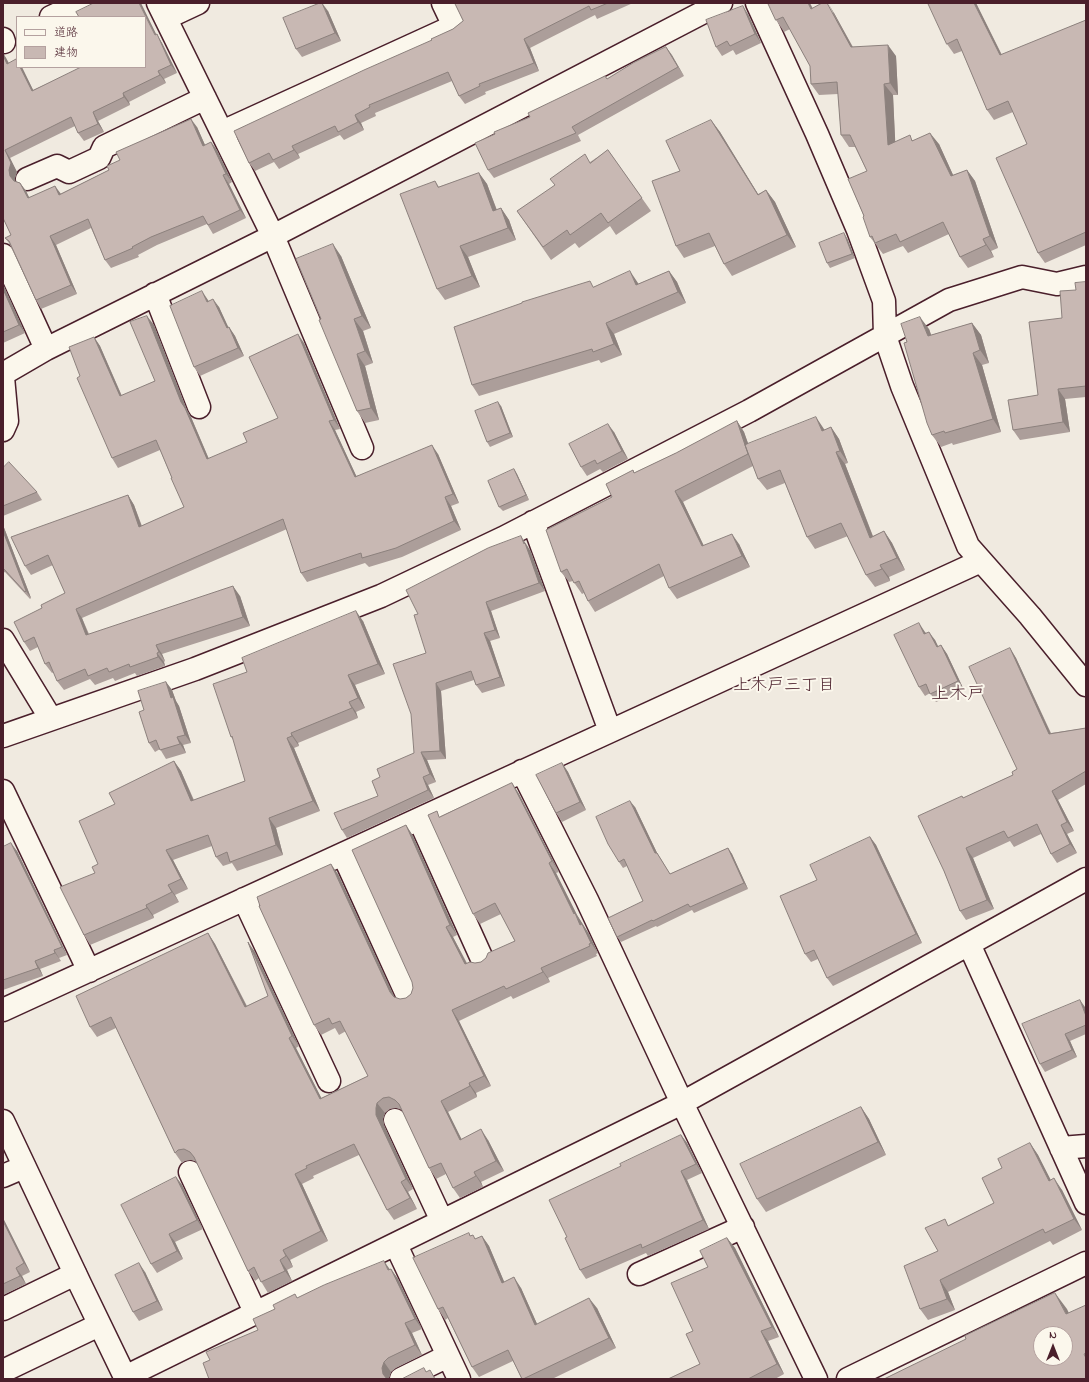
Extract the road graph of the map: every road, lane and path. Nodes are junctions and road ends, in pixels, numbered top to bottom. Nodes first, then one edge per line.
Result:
1 (81, 3) edge
2 (198, 3) edge
3 (443, 3) edge
4 (721, 3) edge
5 (757, 3) edge
6 (162, 11) edge
7 (53, 16) edge
8 (3, 39) edge
9 (3, 42) edge
10 (205, 98) junction
11 (222, 132) junction
12 (27, 179) dead end
13 (273, 236) junction
14 (3, 255) edge
15 (1086, 278) edge
16 (155, 294) junction
17 (885, 336) junction
18 (46, 349) junction
19 (3, 376) edge
20 (199, 407) dead end
21 (3, 430) edge
22 (362, 448) dead end
23 (533, 522) junction
24 (980, 561) junction
25 (3, 640) edge
26 (1086, 685) edge
27 (51, 719) junction
28 (610, 731) junction
29 (3, 736) edge
30 (522, 771) junction
31 (3, 791) edge
32 (419, 819) junction
33 (343, 854) junction
34 (1086, 879) edge
35 (244, 899) junction
36 (969, 944) junction
37 (483, 961) edge
38 (89, 971) junction
39 (408, 997) edge
40 (3, 1010) edge
41 (329, 1081) dead end
42 (682, 1103) junction
43 (395, 1120) dead end
44 (3, 1121) edge
45 (1086, 1146) edge
46 (1061, 1148) junction
47 (24, 1166) junction
48 (190, 1172) dead end
49 (3, 1176) edge
50 (1086, 1203) edge
51 (442, 1221) junction
52 (743, 1227) junction
53 (396, 1245) junction
54 (1086, 1263) edge
55 (75, 1274) junction
56 (639, 1274) dead end
57 (3, 1308) edge
58 (256, 1314) junction
59 (99, 1325) junction
60 (448, 1356) junction
61 (3, 1371) edge
62 (126, 1378) edge
63 (401, 1379) edge
64 (459, 1379) edge
65 (816, 1379) edge
66 (848, 1379) edge

1 - 7 street
2 - 6 street
3 - 11 street
4 - 13 street
5 - 17 street
6 - 10 street
8 - 9 street
10 - 11 street
10 - 12 street
11 - 13 street
13 - 16 street
13 - 22 street
14 - 18 street
15 - 17 street
16 - 18 street
16 - 20 street
17 - 23 street
17 - 24 street
18 - 19 street
19 - 21 street
23 - 27 street
23 - 28 street
24 - 26 street
24 - 28 street
25 - 27 street
27 - 29 street
28 - 30 street
30 - 32 street
30 - 42 street
31 - 38 street
32 - 33 street
32 - 37 street
33 - 35 street
33 - 39 street
34 - 36 street
35 - 38 street
35 - 41 street
36 - 42 street
36 - 46 street
38 - 40 street
42 - 51 street
42 - 52 street
43 - 51 street
44 - 47 street
45 - 46 street
46 - 50 street
47 - 49 street
47 - 55 street
48 - 58 street
51 - 53 street
52 - 56 street
52 - 65 street
53 - 58 street
53 - 60 street
54 - 66 street
55 - 57 street
55 - 59 street
58 - 62 street
59 - 61 street
59 - 62 street
60 - 63 street
60 - 64 street

